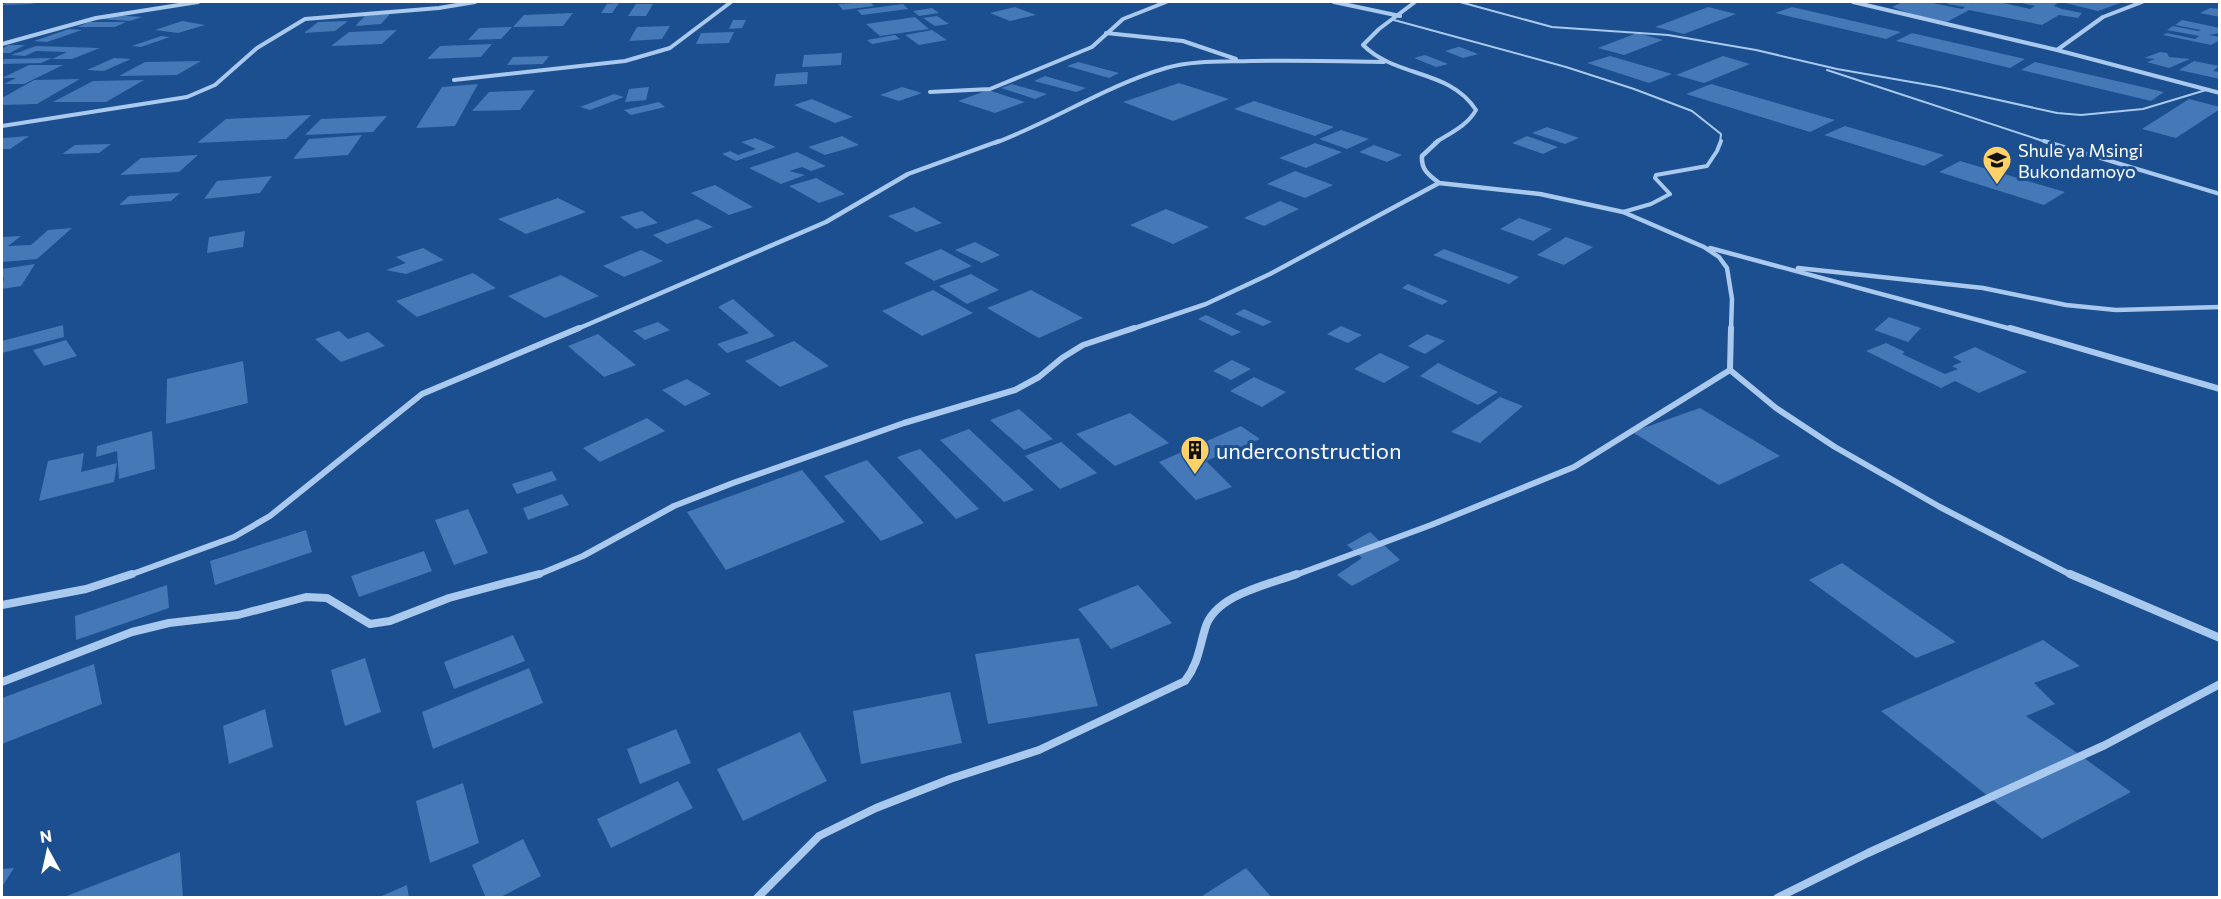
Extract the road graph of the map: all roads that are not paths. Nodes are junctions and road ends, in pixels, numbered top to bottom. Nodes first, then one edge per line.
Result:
1 (198, 2) edge
2 (475, 2) edge
3 (731, 2) edge
4 (1166, 2) edge
5 (1334, 2) edge
6 (1415, 2) edge
7 (1460, 2) edge
8 (1853, 2) edge
9 (2142, 2) edge
10 (1400, 16) junction
11 (1394, 20) junction
12 (1106, 33) junction
13 (2, 44) edge
14 (2057, 50) junction
15 (1239, 60) junction
16 (1384, 62) junction
17 (1813, 64) junction
18 (454, 80) dead end
19 (2206, 90) junction
20 (930, 92) dead end
21 (2220, 93) edge
22 (2, 126) edge
23 (1439, 183) junction
24 (2220, 194) edge
25 (1623, 212) junction
26 (1704, 247) junction
27 (1776, 266) junction
28 (2220, 307) edge
29 (1730, 370) junction
30 (2220, 389) edge
31 (2, 605) edge
32 (2220, 638) edge
33 (2, 682) edge
34 (2220, 684) edge
35 (757, 897) edge
36 (1777, 897) edge

1 - 13 street
2 - 22 street
3 - 18 street
4 - 12 street
5 - 10 street
6 - 10 street
7 - 17 lane
8 - 14 street
9 - 14 street
10 - 11 street
11 - 16 street
11 - 25 lane
12 - 15 street
12 - 20 street
14 - 19 street
15 - 16 street
15 - 31 street
16 - 23 street
17 - 19 lane
17 - 24 lane
19 - 21 street
23 - 25 street
23 - 33 street
25 - 26 street
26 - 27 street
26 - 29 street
27 - 28 street
27 - 30 street
29 - 32 street
29 - 35 street
34 - 36 street

